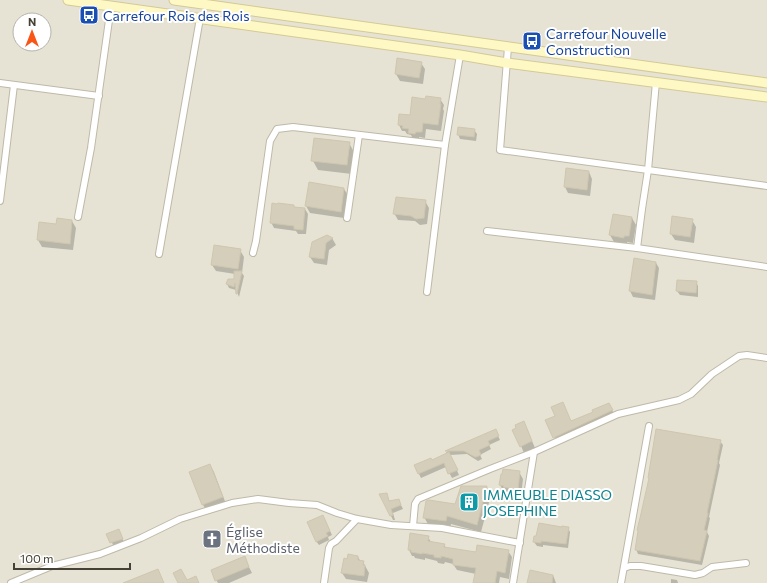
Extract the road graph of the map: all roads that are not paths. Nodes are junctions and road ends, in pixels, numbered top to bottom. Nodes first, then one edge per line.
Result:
1 (68, 0) edge
2 (174, 0) edge
3 (111, 6) junction
4 (200, 18) junction
5 (508, 47) junction
6 (460, 55) junction
7 (507, 63) junction
8 (656, 82) junction
9 (0, 83) edge
10 (767, 83) edge
11 (14, 85) junction
12 (99, 96) junction
13 (767, 97) edge
14 (359, 135) junction
15 (445, 145) junction
16 (648, 170) junction
17 (767, 186) edge
18 (0, 201) edge
19 (78, 217) dead end
20 (347, 218) dead end
21 (487, 231) dead end
22 (638, 248) junction
23 (253, 253) dead end
24 (158, 254) dead end
25 (767, 267) edge
26 (427, 292) dead end
27 (767, 358) edge
28 (648, 426) dead end
29 (534, 452) junction
30 (357, 519) junction
31 (413, 526) junction
32 (520, 543) junction
33 (746, 563) dead end
34 (624, 568) junction
35 (11, 583) edge
36 (324, 583) edge
37 (513, 583) edge
38 (621, 583) edge

1 - 3 main road
2 - 5 main road
3 - 4 main road
3 - 12 street
4 - 6 main road
4 - 24 street
5 - 7 street
5 - 10 main road
6 - 7 main road
6 - 15 street
7 - 8 main road
7 - 16 street
8 - 13 main road
8 - 16 street
9 - 11 street
11 - 12 street
11 - 18 street
12 - 19 street
14 - 15 street
14 - 20 street
14 - 23 street
15 - 26 street
16 - 17 street
16 - 22 street
21 - 22 street
22 - 25 street
27 - 29 street
28 - 34 street
29 - 31 street
29 - 32 street
30 - 31 street
30 - 35 street
30 - 36 street
31 - 32 street
32 - 37 street
33 - 34 street
34 - 38 street

